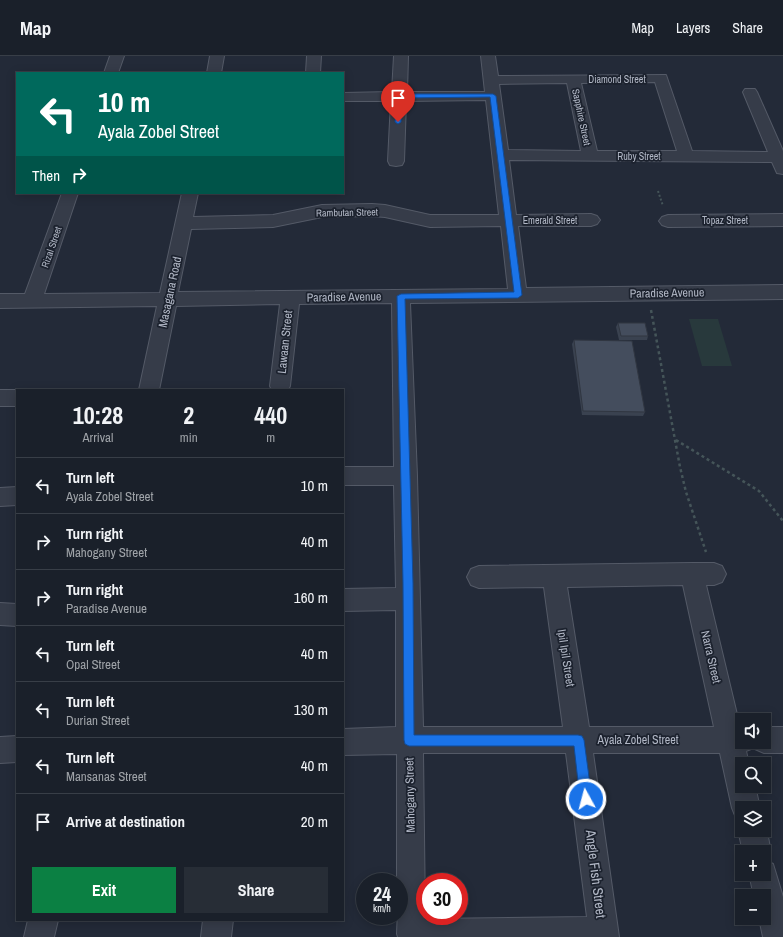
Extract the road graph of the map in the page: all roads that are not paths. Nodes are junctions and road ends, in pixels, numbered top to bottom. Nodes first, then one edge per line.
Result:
1 (117, 56) edge
2 (217, 56) edge
3 (314, 56) edge
4 (401, 56) edge
5 (488, 56) edge
6 (111, 72) edge
7 (214, 72) edge
8 (313, 72) edge
9 (574, 79) junction
10 (491, 80) junction
11 (750, 92) dead end
12 (399, 96) junction
13 (493, 96) junction
14 (344, 97) edge
15 (501, 156) junction
16 (590, 156) junction
17 (686, 156) junction
18 (396, 161) dead end
19 (780, 164) edge
20 (70, 194) edge
21 (190, 194) edge
22 (509, 220) junction
23 (590, 220) dead end
24 (668, 220) dead end
25 (783, 220) edge
26 (185, 223) junction
27 (783, 292) edge
28 (518, 295) junction
29 (401, 296) junction
30 (290, 298) junction
31 (169, 299) junction
32 (0, 301) edge
33 (32, 301) junction
34 (280, 386) dead end
35 (149, 389) edge
36 (0, 398) edge
37 (16, 398) edge
38 (344, 476) edge
39 (406, 476) junction
40 (0, 496) edge
41 (16, 496) edge
42 (554, 576) junction
43 (479, 577) dead end
44 (408, 599) junction
45 (344, 600) edge
46 (0, 614) edge
47 (16, 615) edge
48 (735, 735) edge
49 (409, 740) junction
50 (578, 740) junction
51 (735, 740) edge
52 (771, 740) edge
53 (783, 740) edge
54 (344, 742) edge
55 (737, 749) edge
56 (0, 750) edge
57 (16, 750) edge
58 (745, 801) edge
59 (765, 881) edge
60 (43, 921) edge
61 (218, 921) edge
62 (604, 935) edge
63 (39, 937) edge
64 (216, 937) edge
65 (778, 937) edge

1 - 6 street
2 - 7 street
3 - 8 street
4 - 12 street
5 - 10 street
9 - 10 street, Diamond Street
9 - 16 street, Sapphire Street
9 - 17 street, Diamond Street
10 - 13 street
11 - 19 street
12 - 13 street
12 - 14 street
12 - 18 street
13 - 15 street
15 - 16 street, Ruby Street
15 - 22 street
16 - 17 street, Ruby Street
17 - 19 street, Ruby Street
20 - 33 street, Rizal Street
21 - 26 street, Masagana Road
22 - 23 street, Emerald Street
22 - 26 street, Rambutan Street
22 - 28 street
24 - 25 street, Topaz Street
26 - 31 street, Masagana Road
27 - 28 street, Paradise Avenue
28 - 29 street, Paradise Avenue
29 - 30 street, Paradise Avenue
29 - 39 street, Mahogany Street
30 - 31 street, Paradise Avenue
30 - 34 street, Lawaan Street
31 - 33 street, Paradise Avenue
31 - 35 street, Masagana Road
32 - 33 street, Paradise Avenue
36 - 37 street
38 - 39 street
39 - 44 street, Mahogany Street
40 - 41 street
42 - 43 street
42 - 48 street, Narra Street
42 - 50 street, Ipil Ipil Street
44 - 45 street
44 - 49 street, Mahogany Street
46 - 47 street
49 - 50 street, Ayala Zobel Street
49 - 54 street, Ayala Zobel Street
49 - 62 street, Mahogany Street
50 - 51 street, Ayala Zobel Street
50 - 62 street, Angle Fish Street
52 - 53 street
55 - 58 street, Narra Street
56 - 57 street
59 - 65 street
60 - 63 street
61 - 64 street

